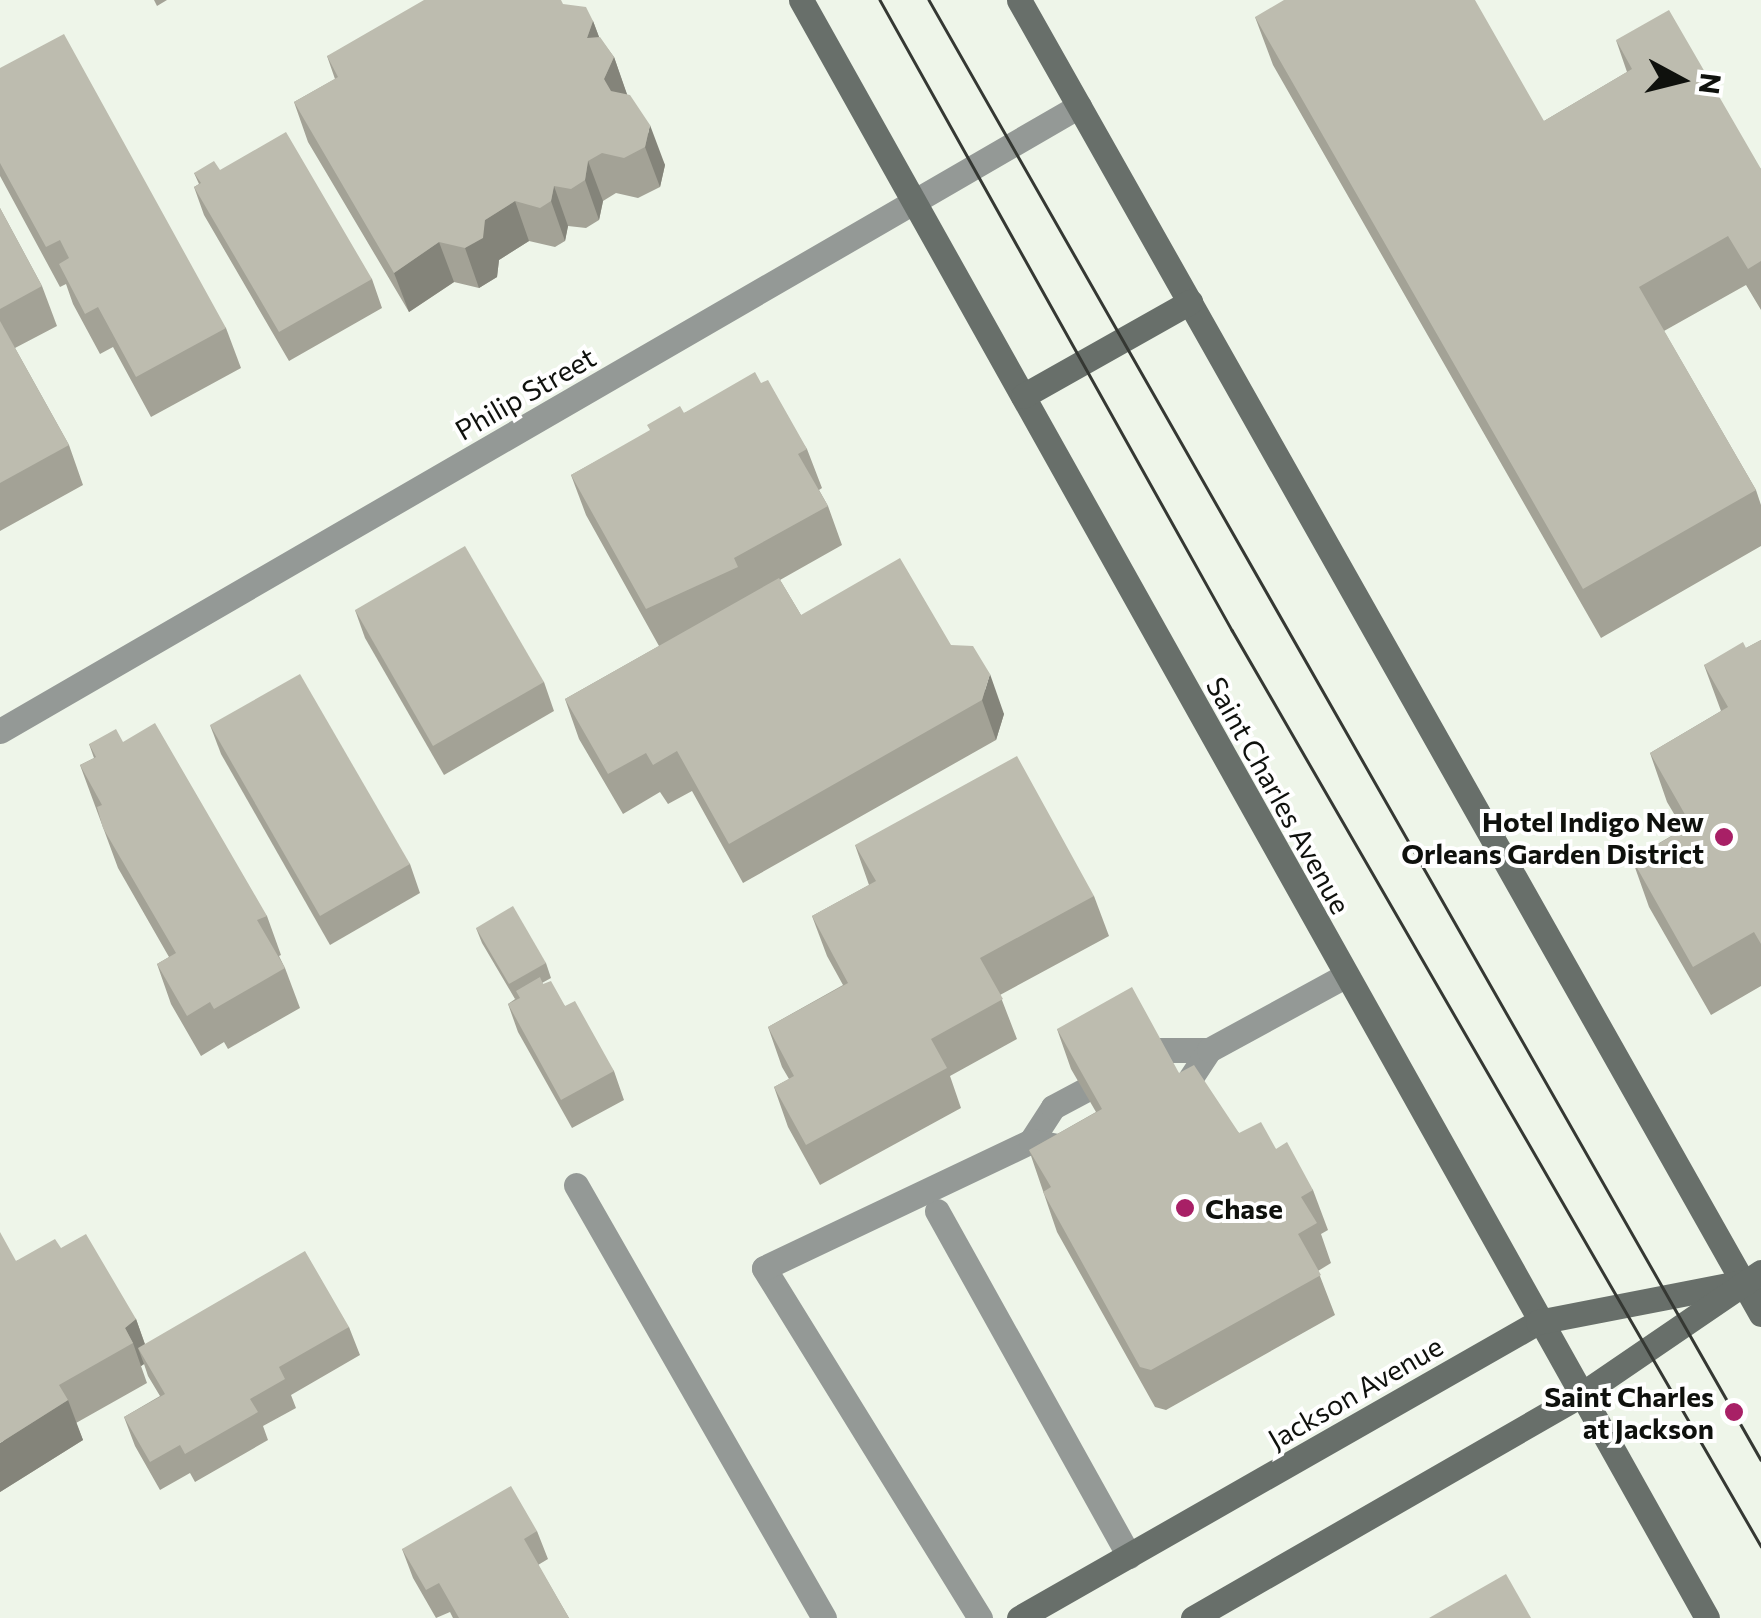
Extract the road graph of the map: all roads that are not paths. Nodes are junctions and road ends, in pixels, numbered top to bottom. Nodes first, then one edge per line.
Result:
1 (800, 0) edge
2 (1020, 0) edge
3 (1079, 106) junction
4 (916, 201) junction
5 (1190, 302) junction
6 (1023, 396) junction
7 (0, 731) edge
8 (1345, 976) junction
9 (1158, 1050) edge
10 (1208, 1050) junction
11 (1083, 1091) edge
12 (1182, 1091) edge
13 (1031, 1141) junction
14 (1091, 1142) edge
15 (576, 1184) dead end
16 (937, 1212) dead end
17 (1752, 1277) edge
18 (1761, 1314) edge
19 (1538, 1322) junction
20 (1579, 1396) junction
21 (1129, 1556) junction
22 (824, 1618) edge
23 (980, 1618) edge
24 (1019, 1618) edge
25 (1192, 1618) edge
26 (1707, 1618) edge

1 - 4 main road, Saint Charles Avenue
2 - 3 main road
3 - 4 street, Philip Street
3 - 5 main road
4 - 6 main road, Saint Charles Avenue
4 - 7 street, Philip Street
5 - 6 main road
5 - 17 main road
6 - 8 main road, Saint Charles Avenue
8 - 10 street
8 - 19 main road, Saint Charles Avenue
9 - 10 street
10 - 12 street
11 - 13 street
13 - 14 street
13 - 23 street
15 - 22 street
16 - 21 street
17 - 18 main road
17 - 19 main road, Jackson Avenue
17 - 20 main road
19 - 20 main road, Saint Charles Avenue
19 - 21 main road, Jackson Avenue
20 - 25 main road
20 - 26 main road, Saint Charles Avenue
21 - 24 main road, Jackson Avenue

